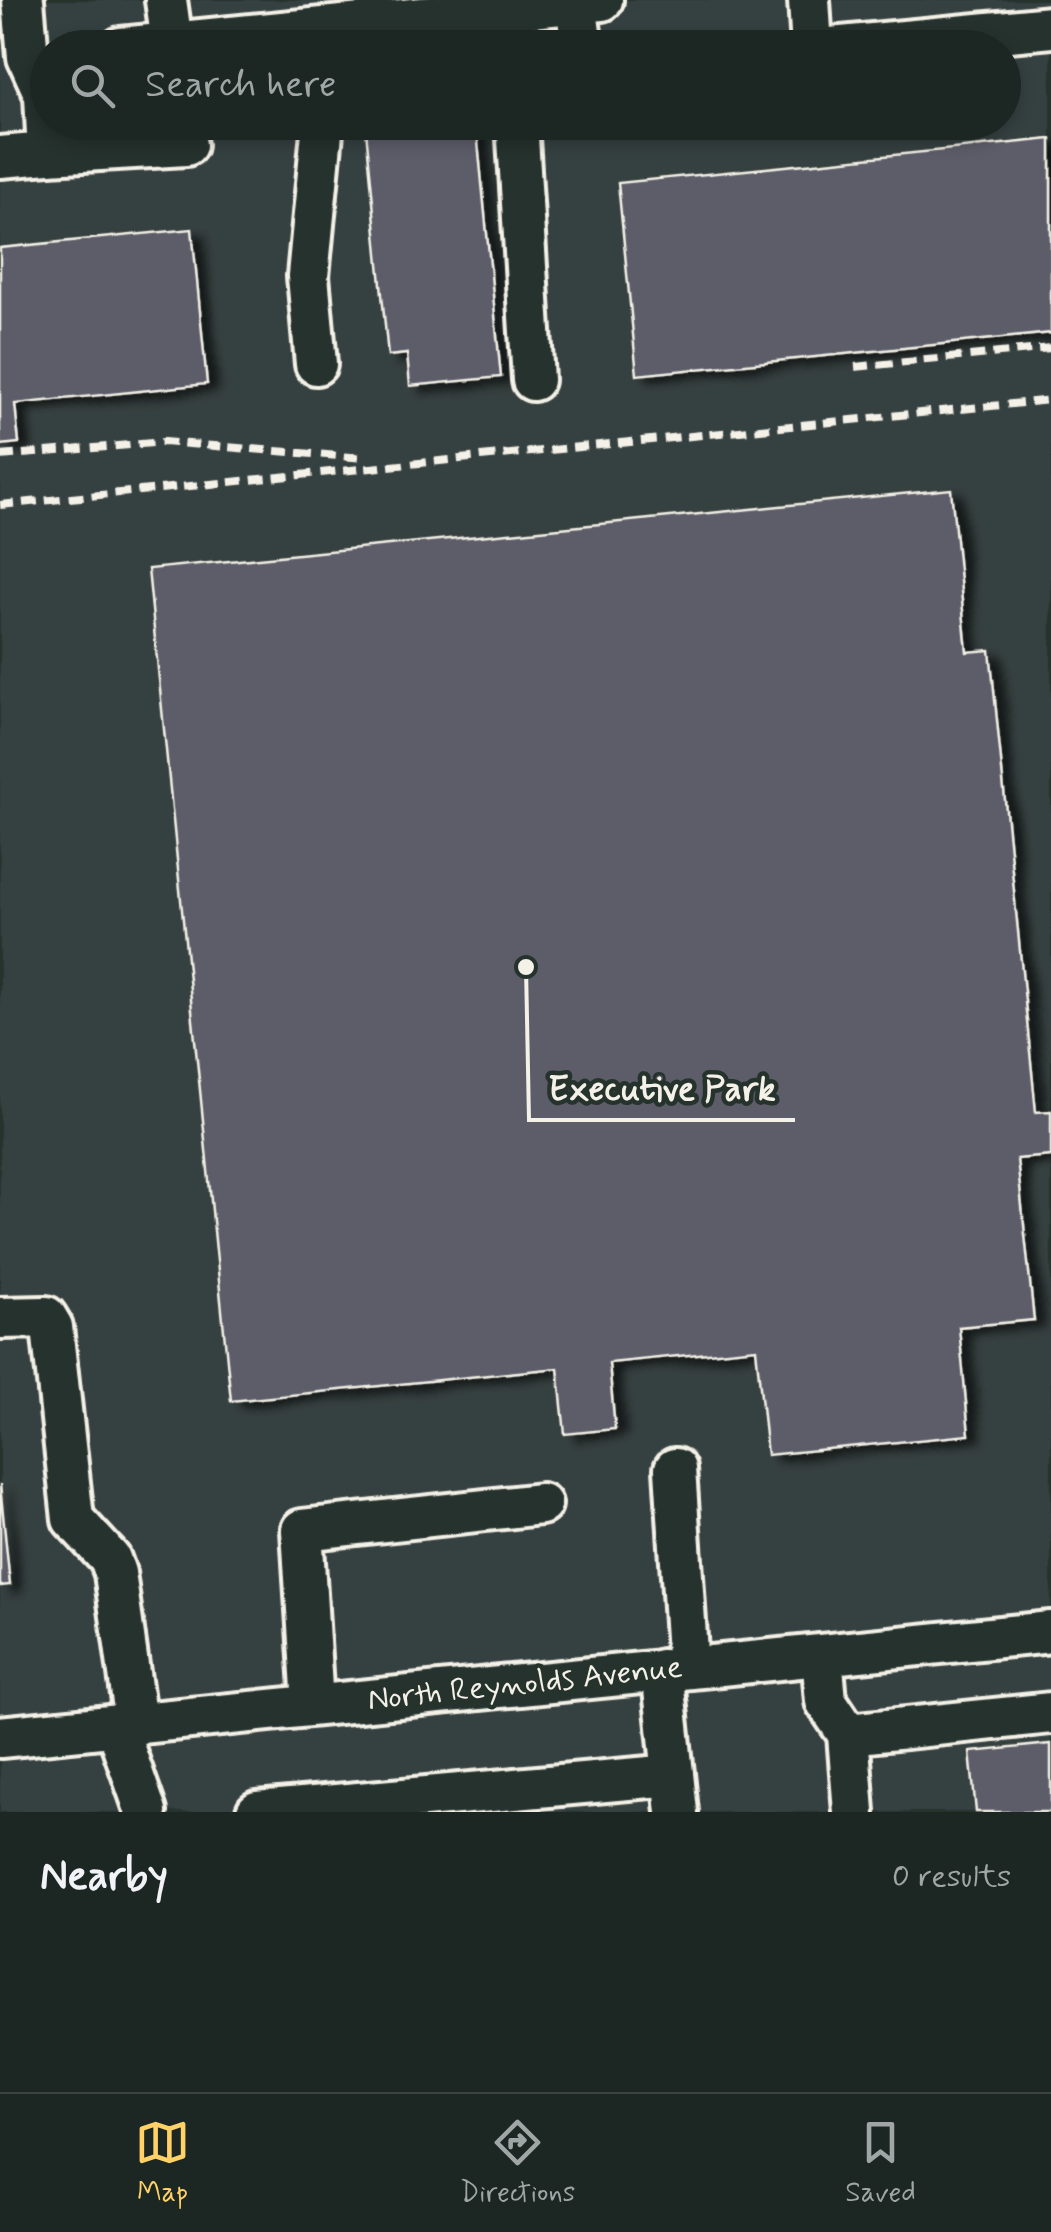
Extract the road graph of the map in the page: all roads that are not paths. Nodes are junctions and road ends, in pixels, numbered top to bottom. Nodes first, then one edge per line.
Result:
1 (23, 0) edge
2 (166, 0) edge
3 (810, 0) edge
4 (589, 1) edge
5 (501, 17) edge
6 (1051, 27) edge
7 (170, 30) edge
8 (387, 30) edge
9 (585, 30) edge
10 (811, 30) edge
11 (1020, 30) edge
12 (25, 57) edge
13 (47, 140) edge
14 (322, 140) edge
15 (518, 140) edge
16 (186, 146) dead end
17 (48, 153) junction
18 (0, 157) edge
19 (316, 364) dead end
20 (533, 380) dead end
21 (0, 1318) edge
22 (675, 1469) dead end
23 (541, 1504) dead end
24 (1051, 1632) edge
25 (822, 1655) junction
26 (675, 1669) junction
27 (313, 1705) junction
28 (1051, 1712) edge
29 (126, 1724) junction
30 (848, 1734) junction
31 (0, 1737) edge
32 (675, 1794) edge
33 (146, 1812) edge
34 (257, 1812) edge
35 (854, 1812) edge

1 - 12 street
2 - 7 street
3 - 10 street
4 - 5 street
4 - 9 street
5 - 8 street
6 - 11 street
13 - 17 street
14 - 19 street
15 - 20 street
16 - 17 street
17 - 18 street
21 - 29 street
22 - 26 street
23 - 27 street
24 - 25 street, North Reynolds Avenue
25 - 26 street, North Reynolds Avenue
25 - 30 street
26 - 27 street, North Reynolds Avenue
26 - 32 street
27 - 29 street, North Reynolds Avenue
28 - 30 street
29 - 31 street, North Reynolds Avenue
29 - 33 street
30 - 35 street
32 - 34 street

